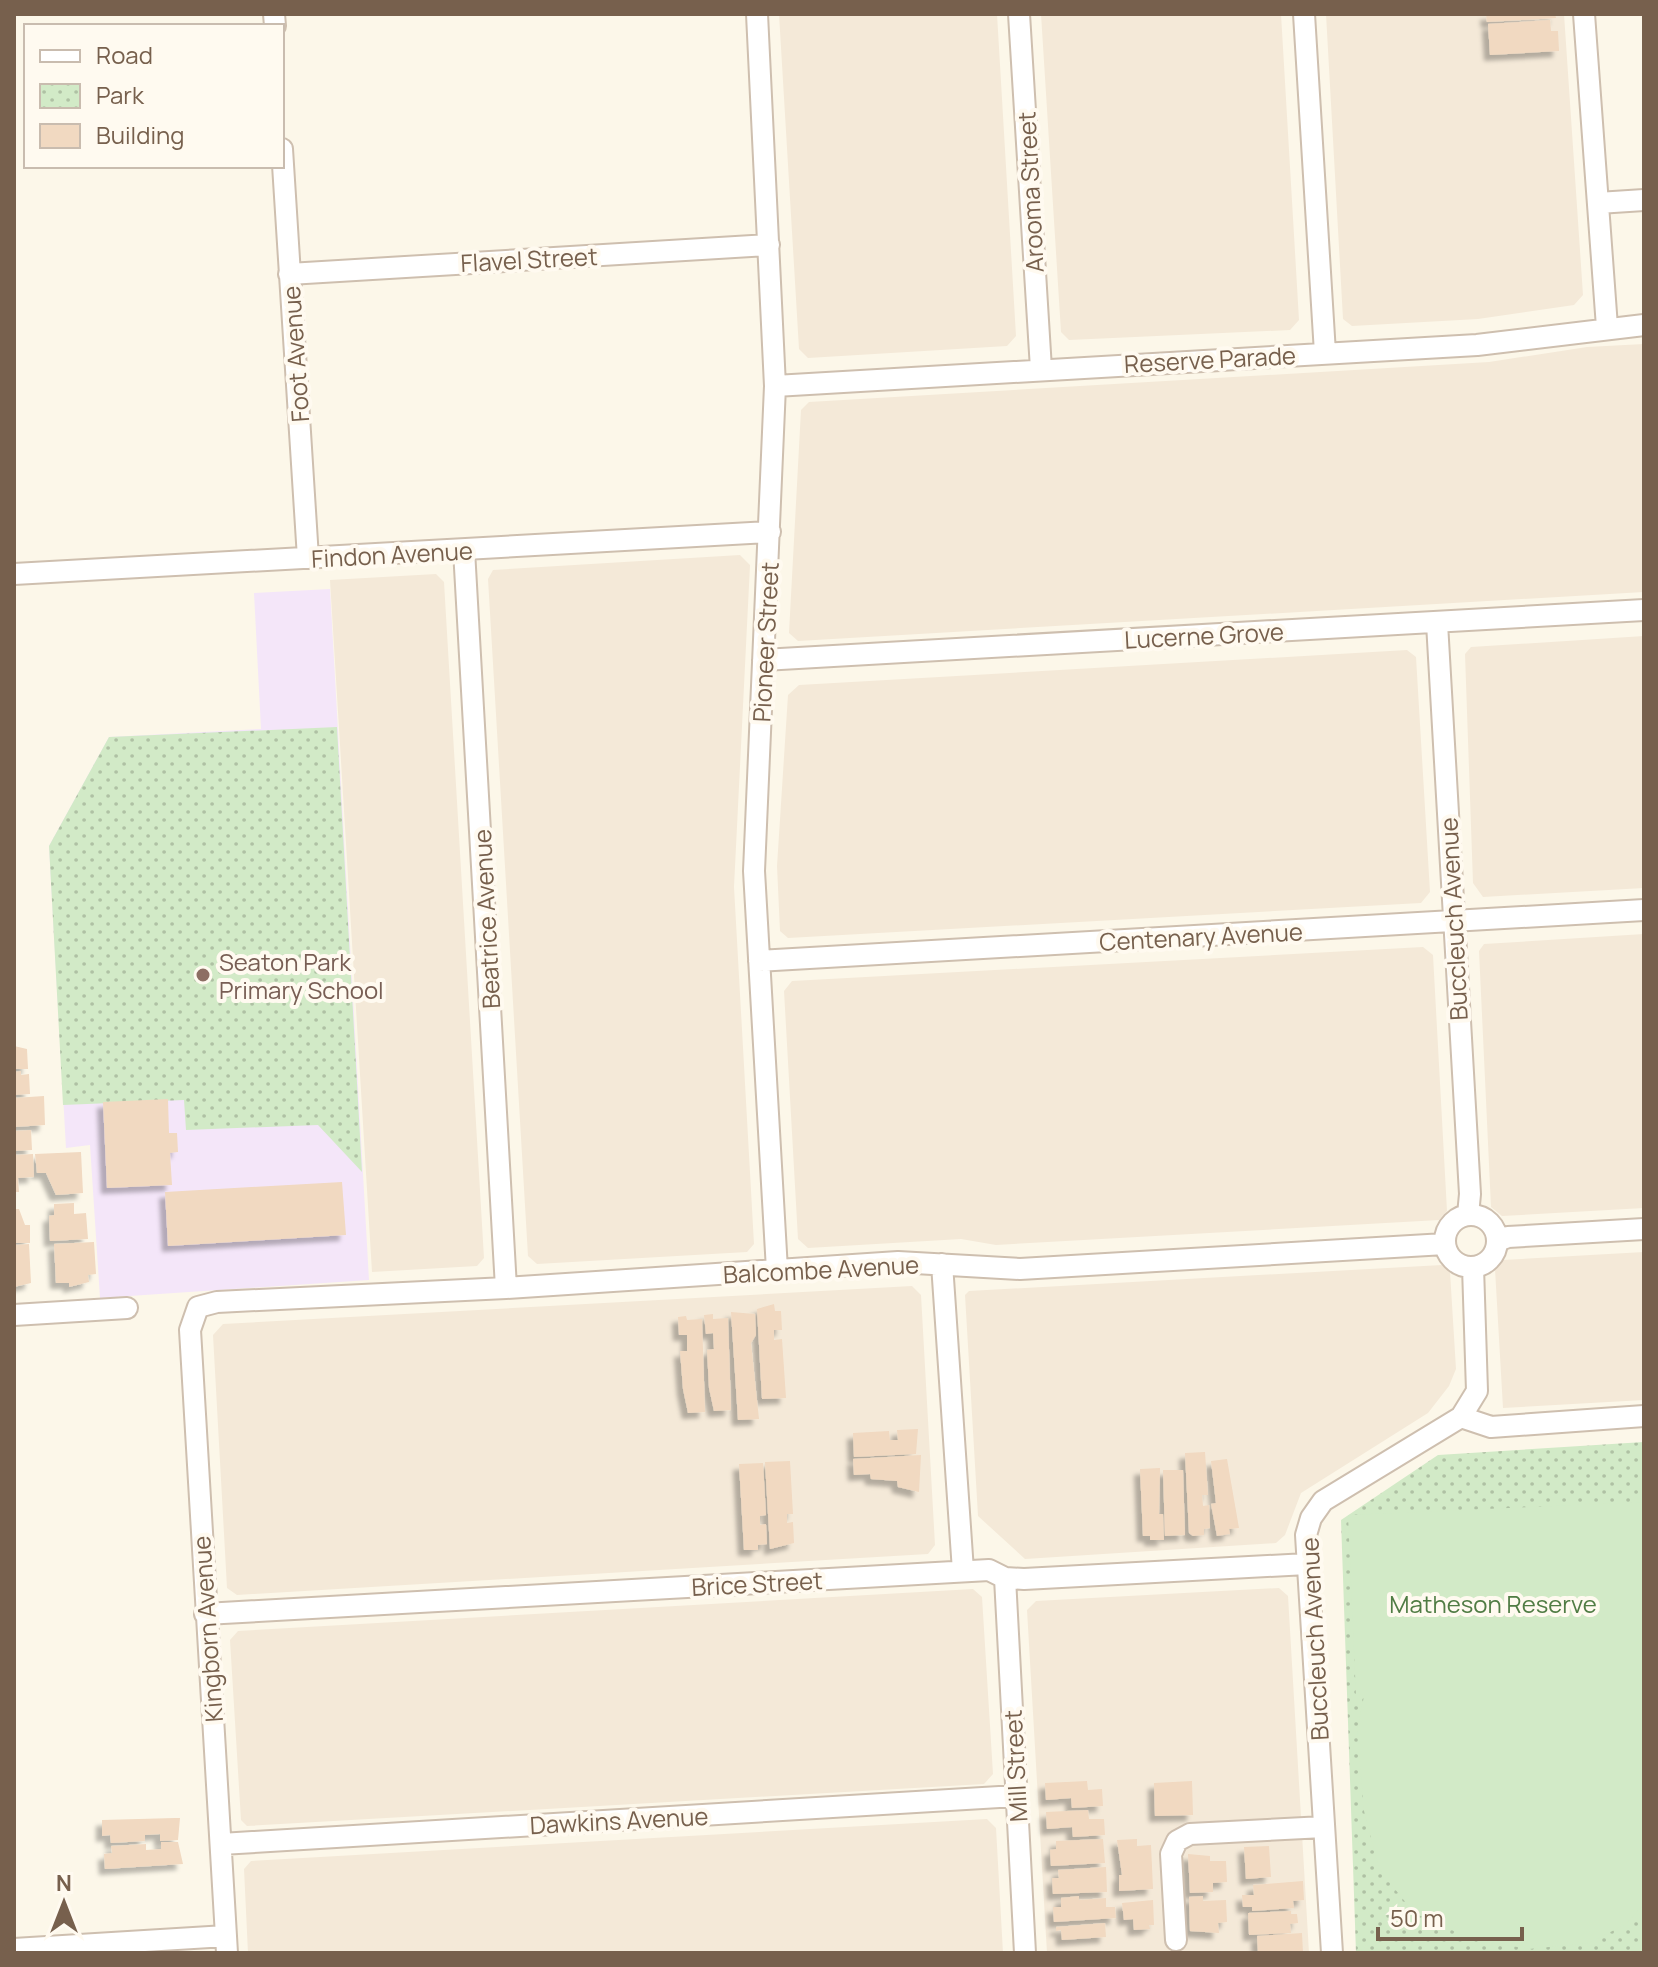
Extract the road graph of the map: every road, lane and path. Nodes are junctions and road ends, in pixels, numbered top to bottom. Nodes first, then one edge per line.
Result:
1 (757, 14) edge
2 (1019, 14) edge
3 (1304, 14) edge
4 (1584, 14) edge
5 (283, 168) edge
6 (1644, 200) edge
7 (1598, 203) junction
8 (769, 245) junction
9 (289, 274) junction
10 (1644, 325) edge
11 (1607, 327) junction
12 (1325, 353) junction
13 (1041, 369) junction
14 (775, 386) junction
15 (770, 532) junction
16 (464, 550) junction
17 (308, 558) junction
18 (14, 574) edge
19 (1644, 610) edge
20 (1437, 623) junction
21 (763, 660) junction
22 (1644, 910) edge
23 (1452, 921) junction
24 (759, 961) junction
25 (1468, 1215) junction
26 (1644, 1229) edge
27 (1497, 1241) junction
28 (1445, 1244) junction
29 (942, 1264) junction
30 (1473, 1267) junction
31 (777, 1270) junction
32 (506, 1288) junction
33 (198, 1307) joint
34 (127, 1308) dead end
35 (14, 1315) edge
36 (1644, 1416) edge
37 (1461, 1417) junction
38 (1307, 1564) junction
39 (963, 1571) junction
40 (1005, 1578) junction
41 (205, 1614) junction
42 (1016, 1796) junction
43 (1324, 1827) junction
44 (221, 1844) junction
45 (1176, 1940) dead end
46 (227, 1944) edge
47 (14, 1949) edge
48 (1025, 1953) edge
49 (1332, 1953) edge

1 - 8 street, Pioneer Street
2 - 13 street, Arooma Street
3 - 12 street
4 - 7 street
5 - 9 street, Foot Avenue
6 - 7 street
7 - 11 street
8 - 9 street, Flavel Street
8 - 14 street, Pioneer Street
9 - 17 street, Foot Avenue
10 - 11 street, Reserve Parade
11 - 12 street, Reserve Parade
12 - 13 street, Reserve Parade
13 - 14 street, Reserve Parade
14 - 15 street, Pioneer Street
15 - 16 street, Findon Avenue
15 - 21 street, Pioneer Street
16 - 17 street, Findon Avenue
16 - 32 street, Beatrice Avenue
17 - 18 street, Findon Avenue
19 - 20 street, Lucerne Grove
20 - 21 street, Lucerne Grove
20 - 23 street, Buccleuch Avenue
21 - 24 street, Pioneer Street
22 - 23 street, Centenary Avenue
23 - 24 street, Centenary Avenue
23 - 25 street, Buccleuch Avenue
24 - 31 street, Pioneer Street
25 - 27 street
25 - 28 street
26 - 27 street
27 - 30 street
28 - 29 street, Balcombe Avenue
28 - 30 street
29 - 31 street, Balcombe Avenue
29 - 39 street
30 - 37 street
31 - 32 street, Balcombe Avenue
32 - 33 street, Balcombe Avenue
33 - 41 street, Kingborn Avenue
34 - 35 street
36 - 37 street
37 - 38 street, Buccleuch Avenue
38 - 40 street, Brice Street
38 - 43 street, Buccleuch Avenue
39 - 40 street, Brice Street
39 - 41 street, Brice Street
40 - 42 street, Mill Street
41 - 44 street, Kingborn Avenue
42 - 44 street, Dawkins Avenue
42 - 48 street, Mill Street
43 - 45 street
43 - 49 street, Buccleuch Avenue
44 - 46 street, Kingborn Avenue
46 - 47 street

